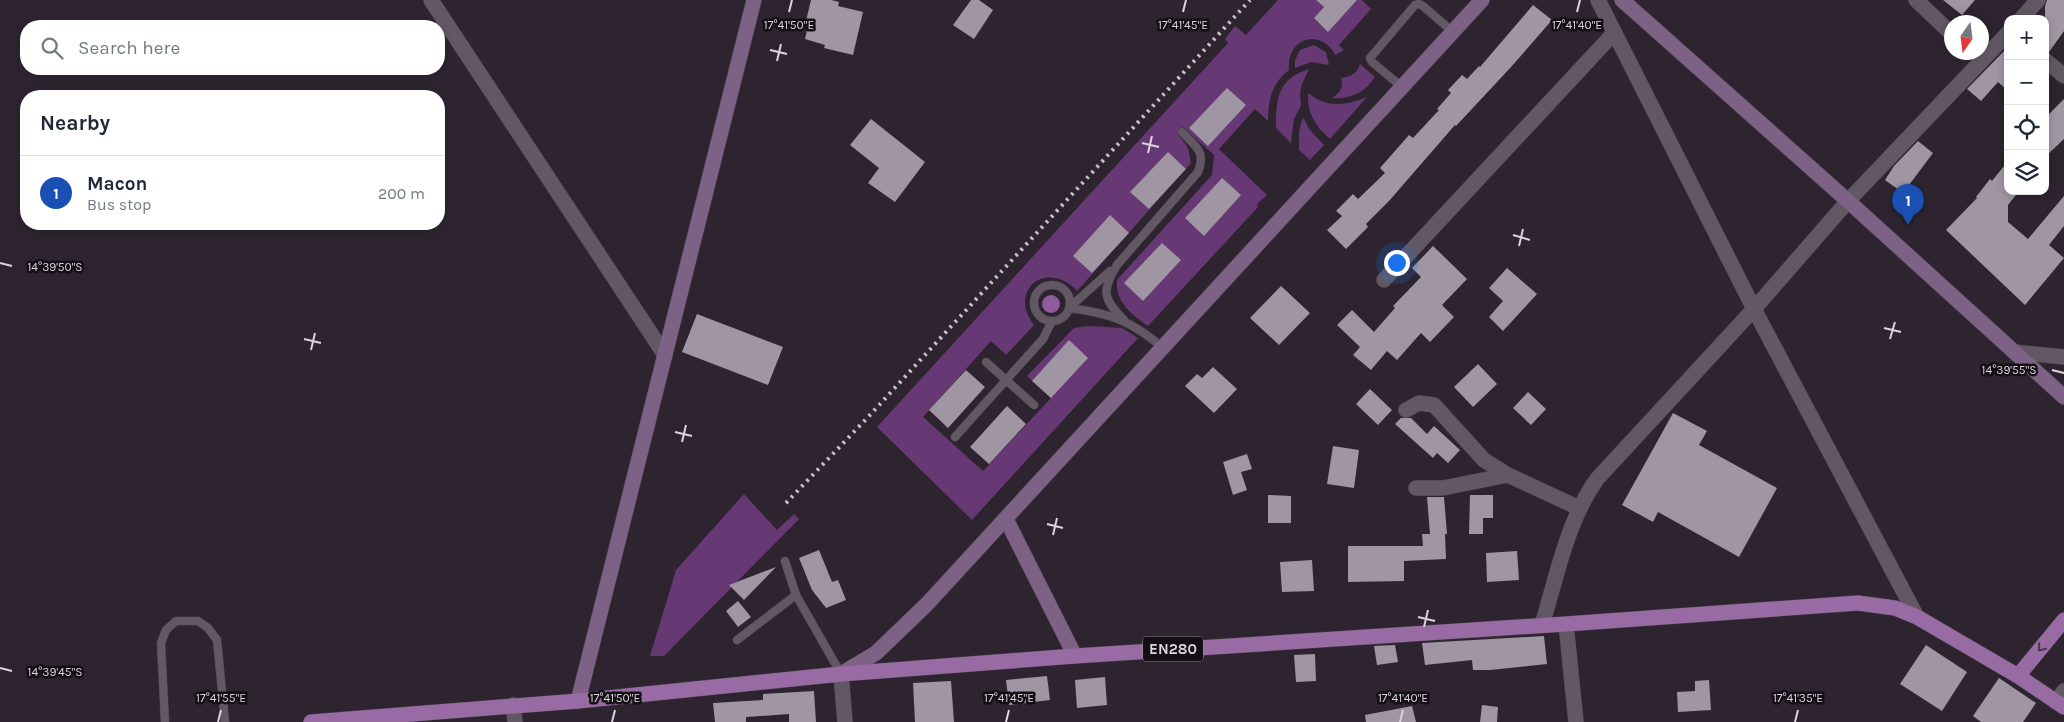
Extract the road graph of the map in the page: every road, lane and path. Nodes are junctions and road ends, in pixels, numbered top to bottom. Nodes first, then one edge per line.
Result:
1 (431, 0) edge
2 (754, 0) edge
3 (1482, 0) edge
4 (1598, 0) edge
5 (1622, 0) edge
6 (1916, 0) edge
7 (2038, 0) edge
8 (2025, 15) edge
9 (444, 20) edge
10 (445, 21) edge
11 (1944, 26) edge
12 (1453, 32) junction
13 (1614, 33) junction
14 (2004, 36) edge
15 (1989, 47) edge
16 (1972, 60) edge
17 (2049, 63) edge
18 (2064, 76) edge
19 (1402, 88) junction
20 (1182, 132) dead end
21 (1848, 201) junction
22 (1117, 265) junction
23 (1384, 280) dead end
24 (1069, 308) junction
25 (1754, 309) junction
26 (1124, 320) junction
27 (1052, 321) junction
28 (1163, 348) junction
29 (2014, 352) junction
30 (665, 355) junction
31 (2064, 357) edge
32 (986, 362) dead end
33 (1007, 382) junction
34 (2064, 396) edge
35 (1034, 405) dead end
36 (1406, 410) dead end
37 (955, 438) dead end
38 (1508, 475) junction
39 (1416, 488) dead end
40 (1579, 508) junction
41 (1006, 519) junction
42 (784, 560) dead end
43 (796, 595) junction
44 (1917, 616) junction
45 (2064, 620) edge
46 (1566, 624) junction
47 (1542, 625) junction
48 (738, 640) dead end
49 (1075, 656) junction
50 (842, 674) junction
51 (2018, 676) junction
52 (2061, 700) edge
53 (578, 701) junction
54 (513, 705) junction
55 (165, 722) edge
56 (225, 722) edge
57 (311, 722) edge
58 (515, 722) edge
59 (845, 722) edge
60 (1576, 722) edge

1 - 9 street
2 - 30 main road
3 - 12 main road
4 - 13 street
5 - 21 main road
6 - 11 street
7 - 8 street
10 - 30 street
12 - 19 main road
12 - 19 lane
13 - 23 street
13 - 25 street
14 - 15 street
16 - 21 street
17 - 18 street
19 - 28 main road
20 - 22 lane
21 - 25 street
21 - 29 main road
22 - 24 lane
22 - 26 lane
24 - 26 lane
24 - 27 lane
24 - 27 lane
25 - 40 street
25 - 44 street
26 - 28 lane
27 - 33 lane
28 - 41 main road
29 - 31 street
29 - 34 main road
30 - 53 main road
32 - 33 lane
33 - 35 lane
33 - 37 lane
36 - 38 street
38 - 39 street
38 - 40 street
40 - 47 street
41 - 49 main road
41 - 50 main road
42 - 43 lane
43 - 48 lane
43 - 50 lane
44 - 46 main road, EN280
44 - 51 main road, EN280
45 -> 51 main road
46 - 47 main road, EN280
46 - 60 street
47 - 49 main road, EN280
49 - 50 main road, EN280
50 - 53 main road, EN280
50 - 59 street
51 - 52 main road, EN280
53 - 54 main road, EN280
54 - 57 main road, EN280
54 - 58 street
55 - 56 lane

